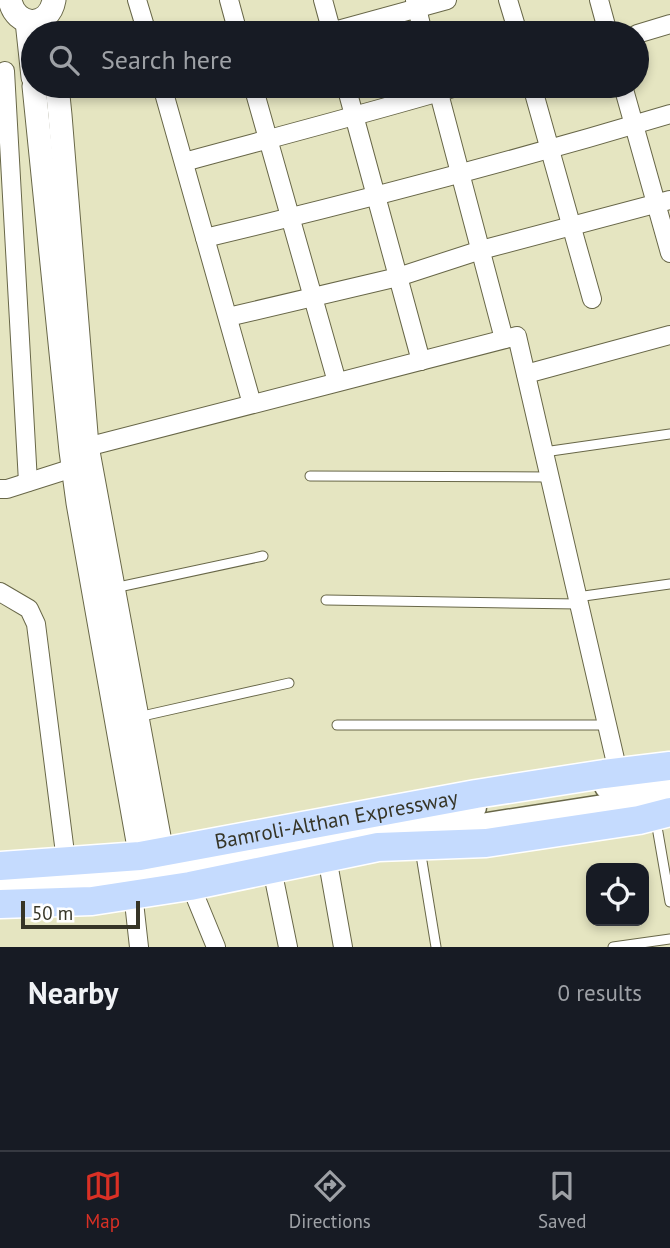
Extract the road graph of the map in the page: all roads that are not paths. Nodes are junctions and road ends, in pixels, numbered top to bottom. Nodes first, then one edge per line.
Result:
1 (10, 0) edge
2 (137, 0) edge
3 (229, 0) edge
4 (323, 0) edge
5 (447, 0) edge
6 (508, 0) edge
7 (599, 0) edge
8 (416, 4) edge
9 (50, 12) edge
10 (143, 21) edge
11 (235, 21) edge
12 (327, 21) edge
13 (366, 21) edge
14 (421, 21) edge
15 (514, 21) edge
16 (605, 21) edge
17 (670, 24) edge
18 (649, 30) edge
19 (3, 71) edge
20 (21, 75) edge
21 (35, 98) edge
22 (58, 98) edge
23 (165, 98) edge
24 (256, 98) edge
25 (349, 98) edge
26 (411, 98) edge
27 (440, 98) edge
28 (535, 98) edge
29 (626, 98) edge
30 (670, 114) edge
31 (355, 117) junction
32 (634, 125) junction
33 (268, 139) junction
34 (550, 149) junction
35 (184, 162) junction
36 (460, 173) junction
37 (376, 195) junction
38 (663, 202) edge
39 (291, 218) junction
40 (572, 227) junction
41 (205, 238) junction
42 (481, 250) junction
43 (670, 253) edge
44 (398, 276) junction
45 (313, 297) junction
46 (592, 299) dead end
47 (228, 317) junction
48 (670, 335) edge
49 (504, 339) junction
50 (421, 361) junction
51 (526, 374) junction
52 (337, 382) junction
53 (253, 404) junction
54 (670, 434) edge
55 (544, 452) junction
56 (77, 455) junction
57 (310, 476) dead end
58 (550, 477) junction
59 (28, 482) junction
60 (0, 489) edge
61 (263, 556) dead end
62 (670, 584) edge
63 (113, 588) junction
64 (0, 592) edge
65 (327, 600) dead end
66 (578, 601) junction
67 (289, 682) dead end
68 (136, 717) junction
69 (337, 725) dead end
70 (606, 725) junction
71 (670, 766) edge
72 (618, 772) junction
73 (670, 782) edge
74 (670, 793) edge
75 (662, 814) edge
76 (379, 829) junction
77 (419, 845) junction
78 (327, 857) junction
79 (66, 862) junction
80 (0, 866) edge
81 (272, 869) junction
82 (156, 873) junction
83 (0, 889) edge
84 (670, 901) edge
85 (0, 904) edge
86 (670, 939) edge
87 (139, 947) edge
88 (216, 947) edge
89 (288, 947) edge
90 (343, 947) edge
91 (436, 947) edge
92 (613, 947) edge

1 - 9 street
2 - 10 street
3 - 11 street
4 - 12 street
5 - 8 street
6 - 15 street
7 - 16 street
8 - 13 street
8 - 14 street
17 - 18 street
19 - 20 street
19 - 59 street
21 - 56 street
22 - 56 street
23 - 35 street
24 - 33 street
25 - 31 street
26 - 31 street
27 - 36 street
28 - 34 street
29 - 32 street
30 - 32 street
31 - 33 street
31 - 37 street
32 - 34 street
32 - 38 street
33 - 35 street
33 - 39 street
34 - 36 street
34 - 40 street
35 - 41 street
36 - 37 street
36 - 42 street
37 - 39 street
37 - 44 street
38 - 40 street
38 - 43 street
39 - 41 street
39 - 45 street
40 - 42 street
40 - 46 street
41 - 47 street
42 - 44 street
42 - 49 street
44 - 45 street
44 - 50 street
45 - 47 street
45 - 52 street
47 - 53 street
48 - 51 street
49 - 50 street
49 - 51 street
50 - 52 street
51 - 55 street
52 - 53 street
53 - 56 street
54 - 55 lane
55 - 58 street
56 - 59 street
56 - 63 street
56 - 82 street
57 - 58 lane
58 - 66 street
59 - 60 street
61 - 63 lane
62 - 66 lane
63 - 68 street
64 - 79 street
65 - 66 lane
66 - 70 street
67 - 68 lane
68 - 82 street
69 - 70 lane
70 - 72 street
71 - 72 main road, Bamroli-Althan Expressway
72 - 82 main road, Bamroli-Althan Expressway
73 - 76 main road
74 - 76 main road
75 - 77 main road
75 - 84 lane
76 - 82 main road, Bamroli-Althan Expressway
77 - 78 main road
77 - 91 lane
78 - 81 main road
78 - 90 street
79 - 80 main road, Bamroli-Althan Expressway
79 - 82 main road, Bamroli-Althan Expressway
81 - 82 main road
81 - 89 street
82 - 83 main road, Bamroli-Althan Expressway
82 - 85 main road
82 - 87 street
82 - 88 street
86 - 92 lane

